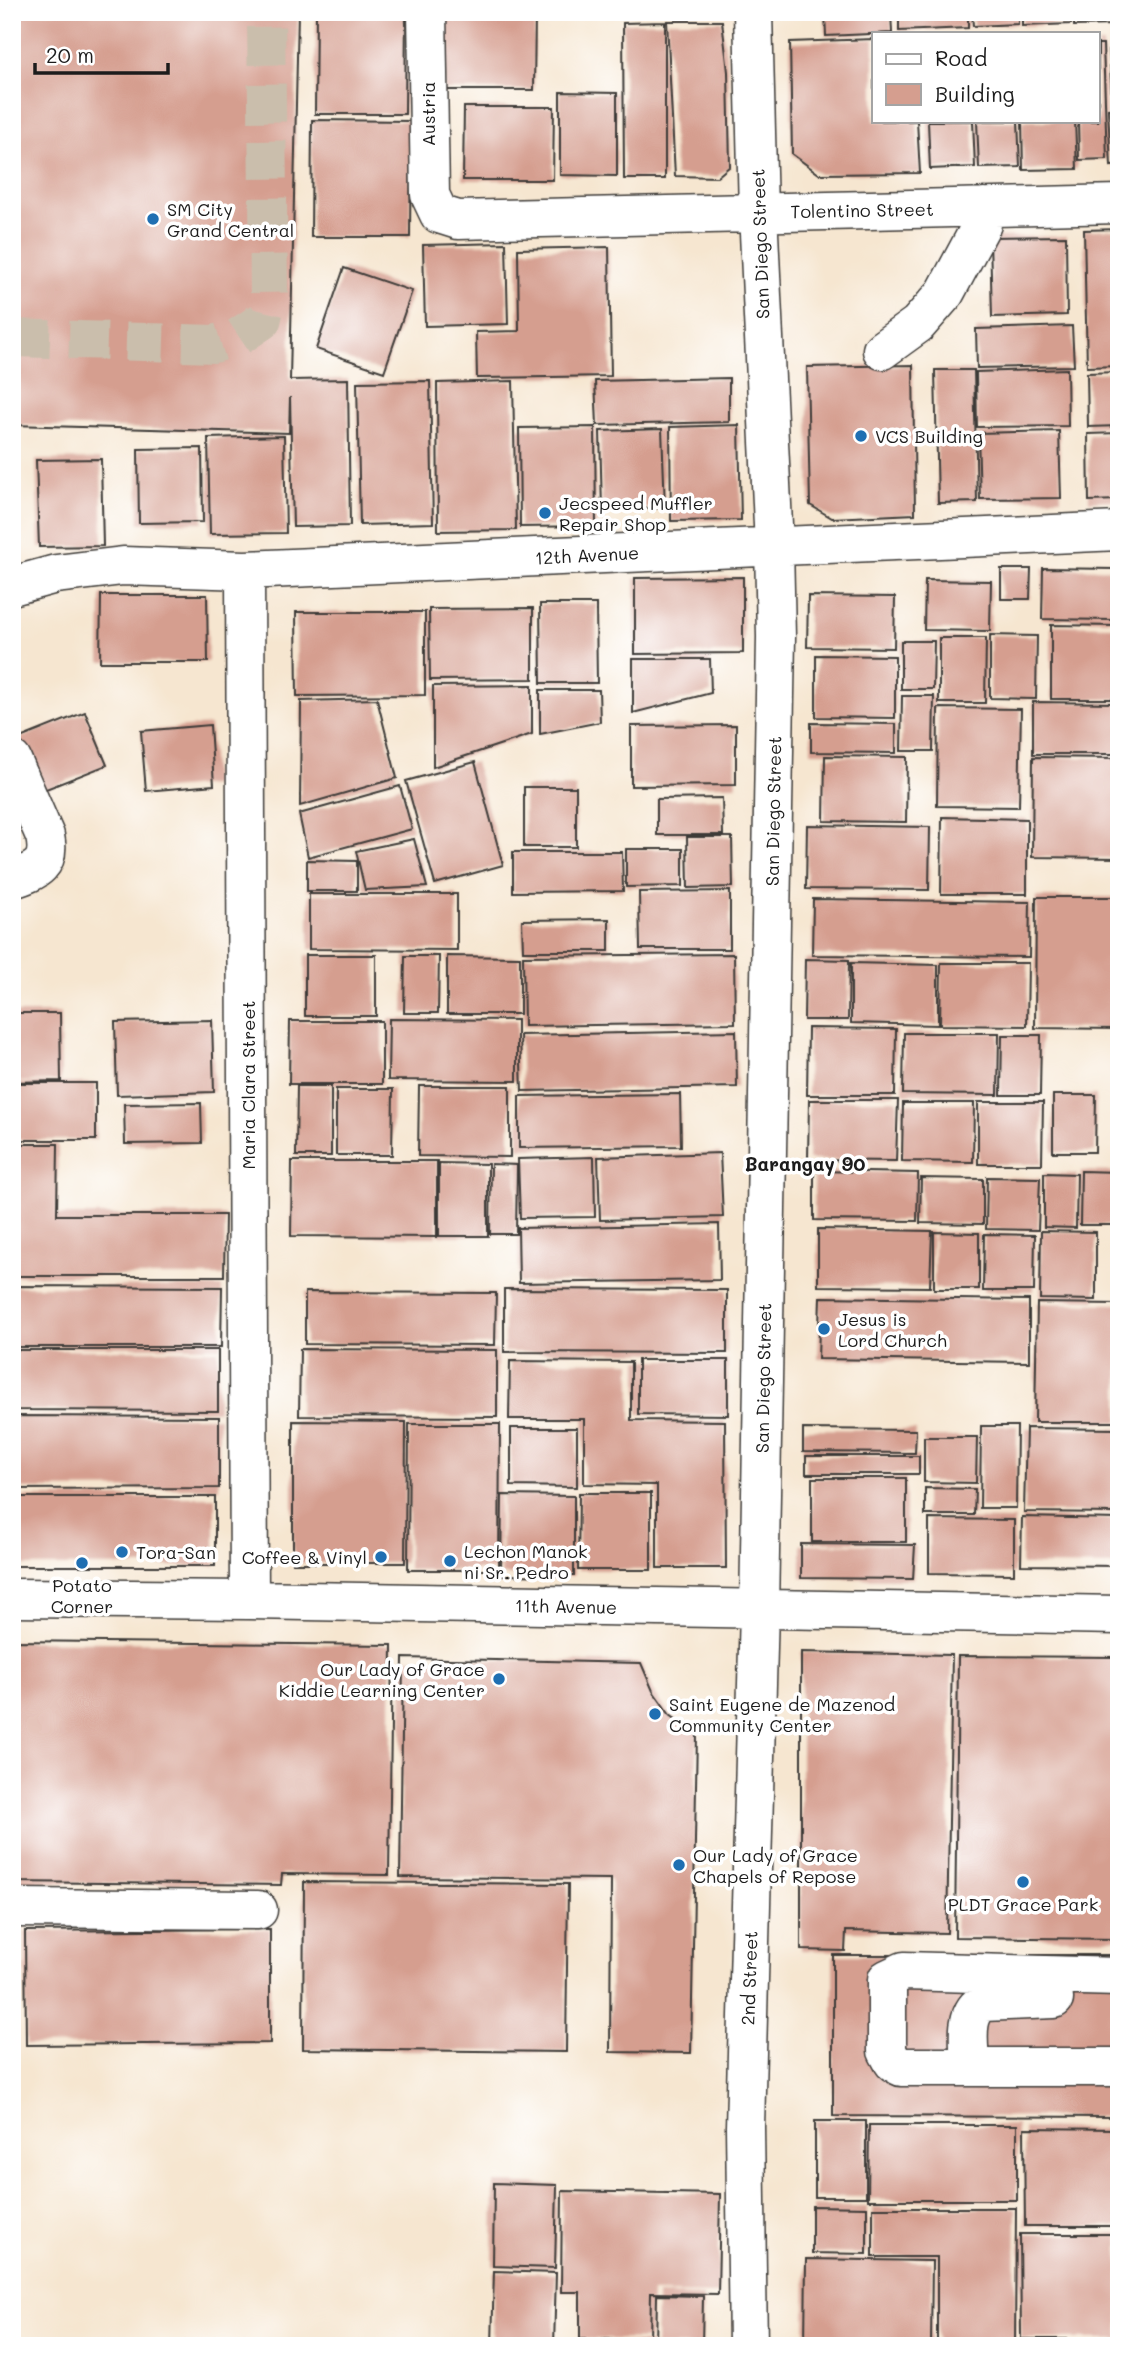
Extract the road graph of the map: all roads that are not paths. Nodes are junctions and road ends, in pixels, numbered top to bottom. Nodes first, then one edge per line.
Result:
1 (427, 12) edge
2 (753, 12) edge
3 (1119, 204) edge
4 (984, 207) junction
5 (758, 212) junction
6 (439, 214) joint
7 (882, 350) dead end
8 (1119, 531) edge
9 (774, 546) junction
10 (245, 570) junction
11 (12, 586) edge
12 (12, 760) edge
13 (12, 879) edge
14 (12, 1598) edge
15 (249, 1600) junction
16 (759, 1610) junction
17 (1119, 1615) edge
18 (12, 1908) edge
19 (258, 1910) dead end
20 (1107, 1987) edge
21 (970, 2067) junction
22 (1119, 2067) edge
23 (748, 2346) edge

1 - 6 street, Austria
2 - 5 street, San Diego Street
3 - 4 street, Tolentino Street
4 - 5 street, Tolentino Street
4 - 7 street
5 - 6 street, Tolentino Street
5 - 9 street, San Diego Street
8 - 9 street, 12th Avenue
9 - 10 street, 12th Avenue
9 - 16 street, San Diego Street
10 - 11 street, 12th Avenue
10 - 15 street, Maria Clara Street
12 - 13 street
14 - 15 street, 11th Avenue
15 - 16 street, 11th Avenue
16 - 17 street, 11th Avenue
16 - 23 street, 2nd Street
18 - 19 street
20 - 21 street
20 - 21 street
21 - 22 street

